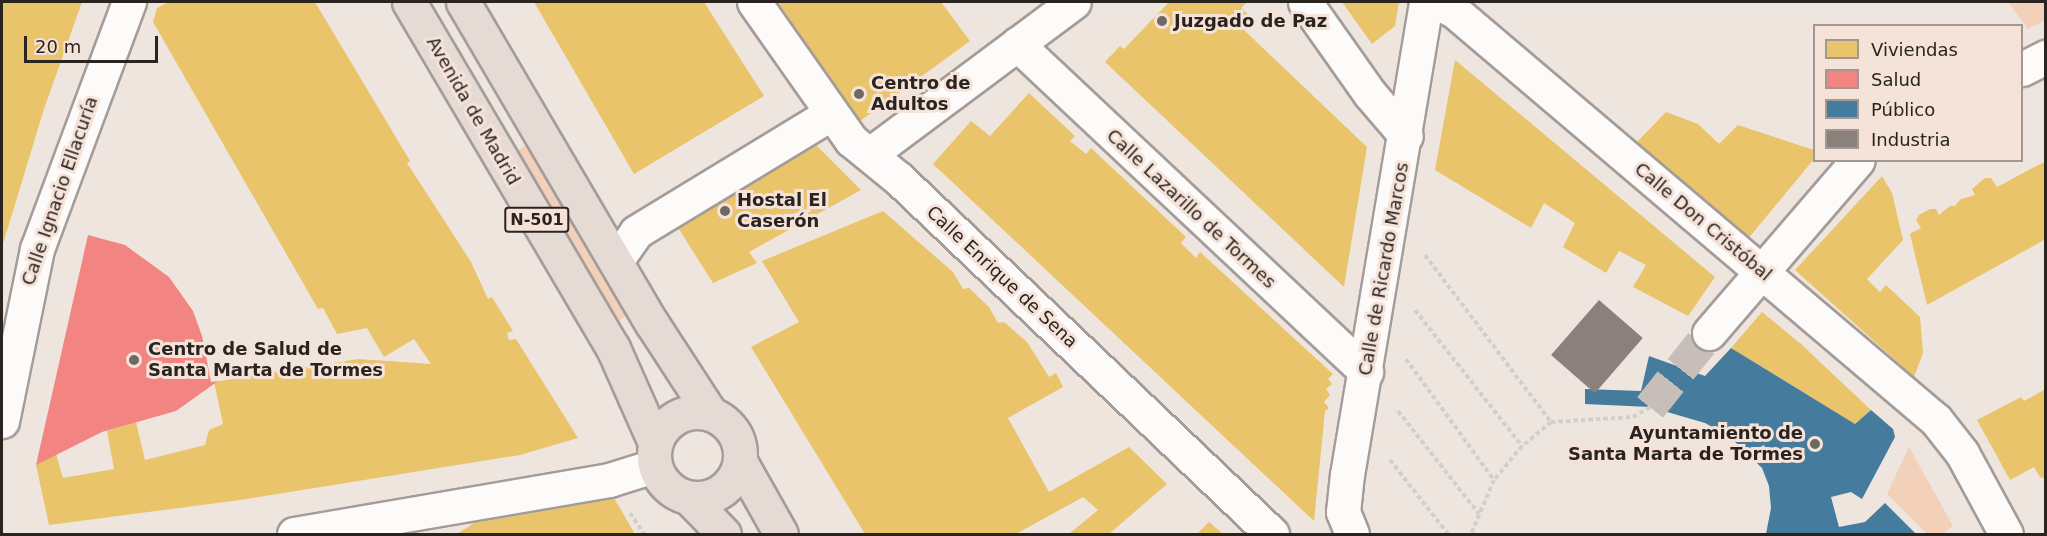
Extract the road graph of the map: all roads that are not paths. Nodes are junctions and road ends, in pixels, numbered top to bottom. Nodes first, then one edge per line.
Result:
1 (129, 2) edge
2 (409, 2) edge
3 (463, 2) edge
4 (754, 2) edge
5 (1074, 2) edge
6 (1305, 2) edge
7 (1426, 2) edge
8 (1435, 2) edge
9 (1017, 44) junction
10 (2046, 57) edge
11 (2023, 68) edge
12 (830, 114) junction
13 (1406, 136) junction
14 (870, 154) junction
15 (1856, 162) edge
16 (616, 261) junction
17 (1760, 271) junction
18 (1708, 333) tunnel mouth
19 (1366, 372) junction
20 (710, 413) junction
21 (2, 421) edge
22 (654, 455) junction
23 (741, 463) junction
24 (689, 498) junction
25 (398, 527) edge
26 (294, 534) edge
27 (724, 534) edge
28 (781, 534) edge
29 (1272, 534) edge
30 (1352, 534) edge
31 (2006, 534) edge

1 - 21 street, Calle Ignacio Ellacuría
2 - 22 highway, Avenida de Madrid / N-501
3 - 16 highway, N-501
4 - 12 street, Calle Enrique de Sena
5 - 9 street
6 - 13 street
7 - 13 street, Calle de Ricardo Marcos
8 - 17 street, Calle Don Cristóbal
9 - 14 street
9 - 19 street, Calle Lazarillo de Tormes
10 - 11 street
12 - 14 street, Calle Enrique de Sena
12 - 16 street
13 - 19 street, Calle de Ricardo Marcos
14 - 29 street, Calle Enrique de Sena
15 - 17 street
16 - 20 highway, N-501
17 - 18 street
17 - 31 street, Calle Don Cristóbal
19 - 30 street, Calle de Ricardo Marcos
20 - 22 highway
20 - 23 highway, N-501
22 - 24 highway, N-501
22 - 25 street
23 - 24 highway
23 - 28 highway, N-501
24 - 27 highway, N-501
25 - 26 street

